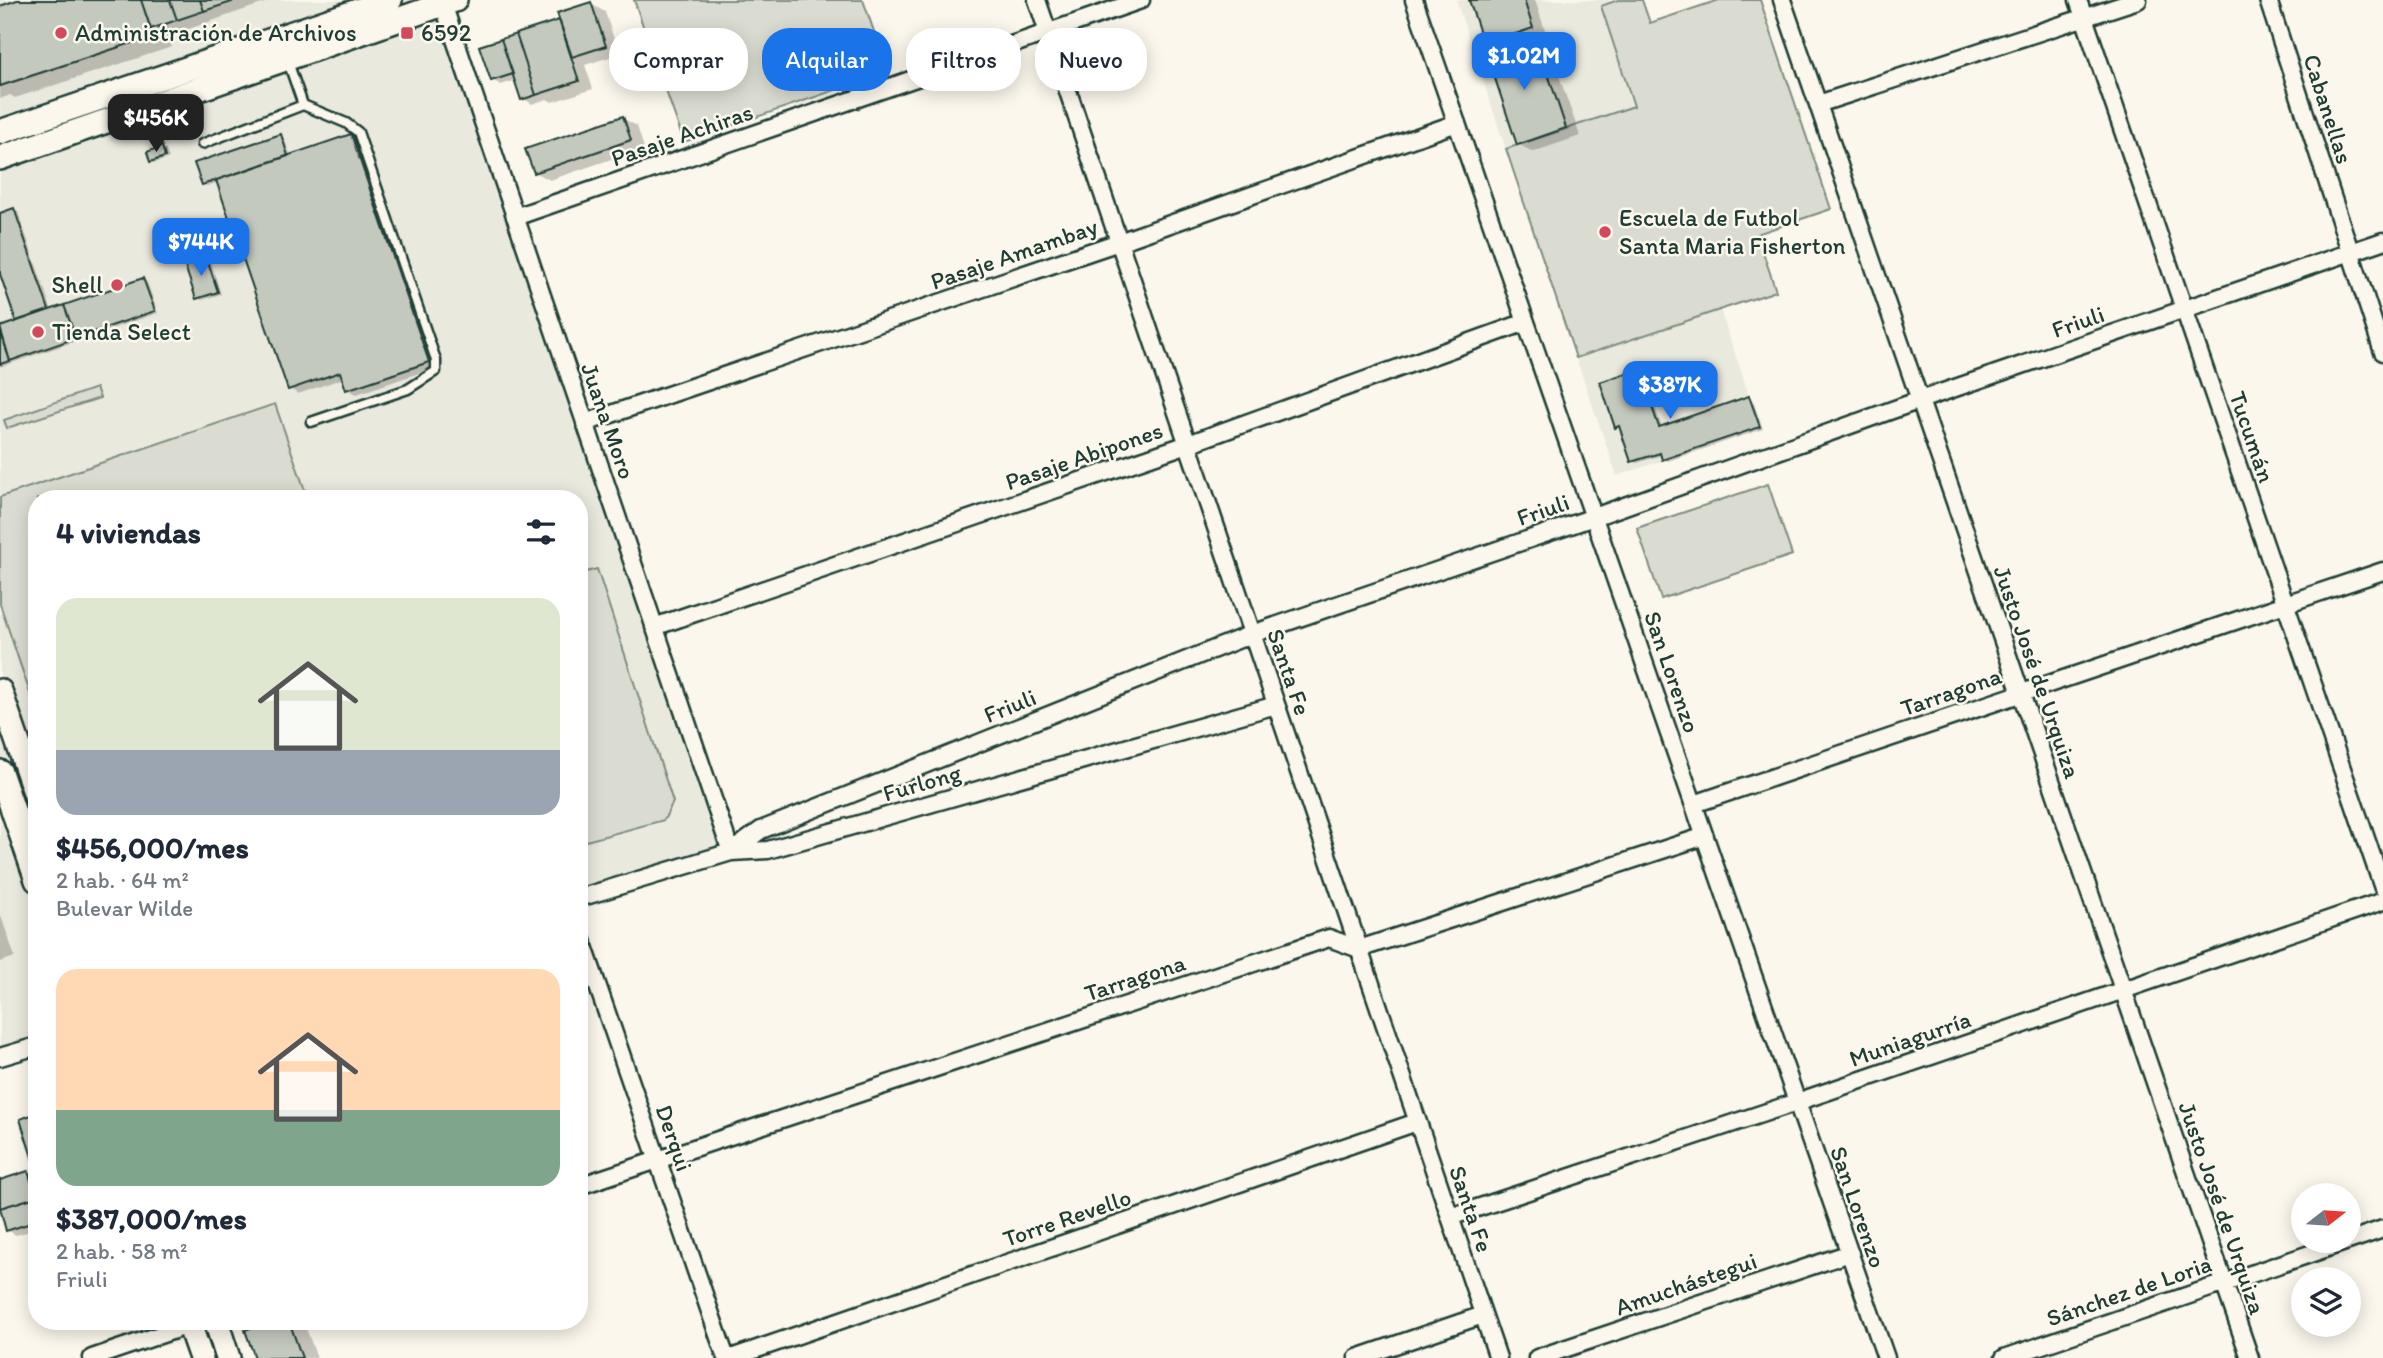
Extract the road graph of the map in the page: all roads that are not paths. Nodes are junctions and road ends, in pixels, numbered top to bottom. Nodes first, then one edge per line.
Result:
1 (390, 0) edge
2 (1037, 0) edge
3 (1141, 0) edge
4 (1414, 0) edge
5 (1782, 0) edge
6 (2078, 0) edge
7 (2138, 0) edge
8 (2268, 0) edge
9 (449, 2) edge
10 (2084, 17) junction
11 (1047, 28) edge
12 (1060, 28) edge
13 (1035, 37) edge
14 (287, 59) junction
15 (1068, 91) edge
16 (303, 104) junction
17 (1818, 104) junction
18 (1457, 123) junction
19 (0, 132) edge
20 (202, 144) dead end
21 (0, 158) edge
22 (515, 217) junction
23 (2383, 241) edge
24 (1119, 243) junction
25 (2350, 252) junction
26 (2184, 309) junction
27 (1526, 322) junction
28 (2383, 352) edge
29 (1920, 400) junction
30 (311, 422) dead end
31 (585, 423) junction
32 (1188, 444) junction
33 (1594, 517) junction
34 (2383, 571) edge
35 (2286, 605) junction
36 (654, 626) junction
37 (1252, 634) junction
38 (0, 691) edge
39 (2020, 693) junction
40 (1276, 705) junction
41 (0, 772) edge
42 (28, 772) edge
43 (1693, 804) junction
44 (1705, 836) junction
45 (731, 852) junction
46 (28, 854) edge
47 (2383, 888) edge
48 (588, 895) edge
49 (2383, 901) edge
50 (1359, 949) junction
51 (588, 958) edge
52 (2123, 990) junction
53 (28, 1049) edge
54 (0, 1057) edge
55 (1797, 1102) junction
56 (1418, 1122) junction
57 (657, 1159) junction
58 (588, 1183) edge
59 (1450, 1217) junction
60 (2383, 1229) edge
61 (2361, 1237) edge
62 (1850, 1253) junction
63 (2313, 1253) edge
64 (2224, 1283) junction
65 (1483, 1315) junction
66 (170, 1330) edge
67 (191, 1330) edge
68 (219, 1330) edge
69 (92, 1358) edge
70 (201, 1358) edge
71 (228, 1358) edge
72 (728, 1358) edge
73 (1357, 1358) edge
74 (1497, 1358) edge
75 (1537, 1358) edge
76 (1886, 1358) edge
77 (2004, 1358) edge
78 (2250, 1358) edge

1 - 19 main road
2 - 11 street, Santa Fe
3 - 12 street, Pasaje Achiras
4 - 18 street, San Lorenzo
5 - 17 street, Justo José de Urquiza
6 - 10 street, Tucumán
7 - 10 street
8 - 25 street, Cabanellas
9 - 14 main road
9 - 22 street, Juana Moro
10 - 17 street
10 - 26 street, Tucumán
13 - 22 street, Pasaje Achiras
14 - 16 lane
14 - 21 main road
15 - 24 street, Santa Fe
16 - 20 lane
16 - 30 lane
17 - 29 street, Justo José de Urquiza
18 - 24 street, Pasaje Amambay
18 - 27 street, San Lorenzo
22 - 31 street, Juana Moro
23 - 25 street, Friuli
24 - 31 street, Pasaje Amambay
24 - 32 street, Santa Fe
25 - 26 street, Friuli
25 - 28 street, Cabanellas
26 - 29 street, Friuli
26 - 35 street, Tucumán
27 - 32 street, Pasaje Abipones
27 - 33 street, San Lorenzo
29 - 33 street, Friuli
29 - 39 street, Justo José de Urquiza
31 - 36 street, Juana Moro
32 - 36 street, Pasaje Abipones
32 - 37 street, Santa Fe
33 - 37 street, Friuli
33 - 43 street, San Lorenzo
34 - 35 street, Tarragona
35 - 39 street, Tarragona
35 - 47 street, Tucumán
36 - 45 street, Juana Moro
37 - 40 street, Santa Fe
37 - 45 street, Friuli
38 - 42 main road
39 - 43 street, Tarragona
39 - 52 street, Justo José de Urquiza
40 - 45 street, Furlong
40 - 50 street, Santa Fe
41 - 46 main road
43 - 44 street, San Lorenzo
44 - 50 street
44 - 55 street, San Lorenzo
45 - 48 street, Furlong
49 - 52 street, Muniagurría
50 - 56 street, Santa Fe
50 - 57 street, Tarragona
51 - 57 street, Derqui
52 - 55 street, Muniagurría
52 - 64 street, Justo José de Urquiza
53 - 54 street
55 - 59 street, Muniagurría
55 - 62 street, San Lorenzo
56 - 59 street, Santa Fe
56 - 72 street, Torre Revello
57 - 58 street, Tarragona
57 - 72 street, Derqui
59 - 65 street, Santa Fe
60 - 61 street, Sánchez de Loria
62 - 75 street, Amuchástegui
62 - 76 street, San Lorenzo
63 - 64 street, Sánchez de Loria
64 - 77 street, Sánchez de Loria
64 - 78 street, Justo José de Urquiza
65 - 73 street
65 - 74 street, Santa Fe
66 - 69 street
67 - 70 main road
68 - 71 main road

